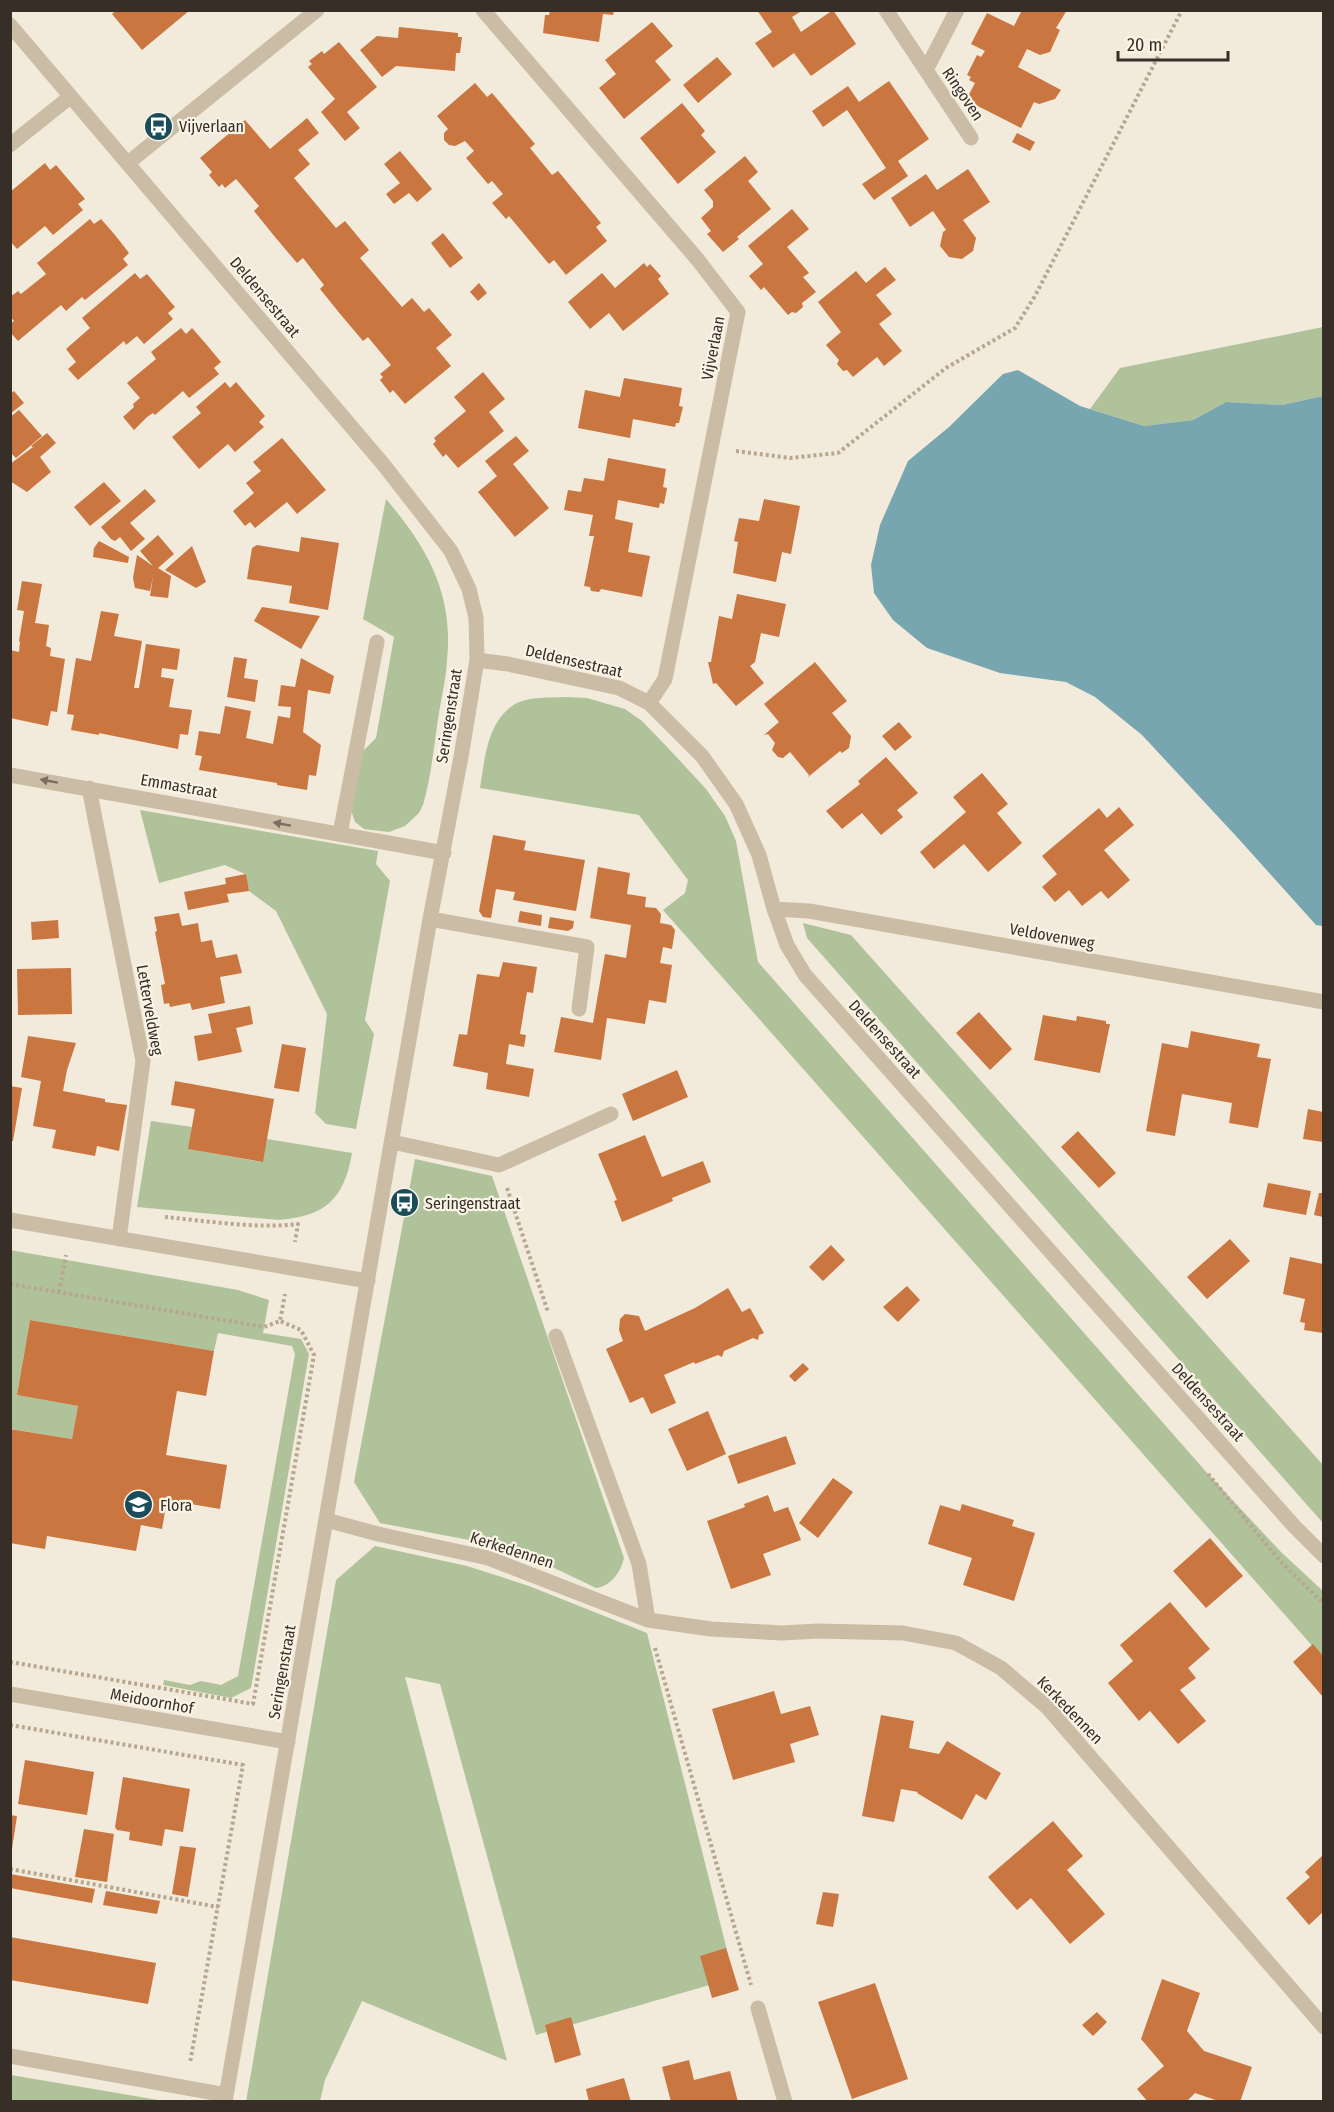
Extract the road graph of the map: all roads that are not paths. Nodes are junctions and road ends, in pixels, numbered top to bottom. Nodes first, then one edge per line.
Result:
1 (317, 10) edge
2 (483, 10) edge
3 (886, 10) edge
4 (957, 10) edge
5 (10, 26) edge
6 (926, 70) junction
7 (70, 97) junction
8 (971, 138) dead end
9 (10, 145) edge
10 (128, 163) junction
11 (376, 642) dead end
12 (477, 660) junction
13 (649, 703) junction
14 (10, 775) edge
15 (89, 788) junction
16 (340, 834) junction
17 (444, 853) junction
18 (774, 909) junction
19 (430, 920) junction
20 (1323, 1002) edge
21 (579, 1009) dead end
22 (611, 1114) dead end
23 (392, 1142) junction
24 (10, 1220) edge
25 (118, 1239) junction
26 (368, 1281) junction
27 (556, 1336) road end
28 (326, 1520) junction
29 (1323, 1556) edge
30 (648, 1620) junction
31 (10, 1694) edge
32 (288, 1743) junction
33 (758, 2008) road end
34 (1323, 2027) edge
35 (10, 2056) edge
36 (226, 2098) edge
37 (785, 2102) edge

1 - 10 street
2 - 13 street, Vijverlaan
3 - 6 street, Ringoven
4 - 6 street, Ringoven
5 - 7 street, Deldensestraat
6 - 8 street, Ringoven
7 - 9 street
7 - 10 street, Deldensestraat
10 - 12 street, Deldensestraat
11 - 16 street
12 - 13 street, Deldensestraat
12 - 17 street, Seringenstraat
13 - 18 street, Deldensestraat
15 -> 14 street, Emmastraat
16 -> 15 street, Emmastraat
15 - 25 street, Letterveldweg
16 - 17 street, Emmastraat
17 - 19 street, Seringenstraat
18 - 20 street, Veldovenweg
18 - 29 street, Deldensestraat
19 - 21 street
19 - 23 street, Seringenstraat
22 - 23 street
23 - 26 street, Seringenstraat
24 - 25 street
25 - 26 street
26 - 28 street, Seringenstraat
27 - 30 street
28 - 30 street, Kerkedennen
28 - 32 street, Seringenstraat
30 - 34 street, Kerkedennen
31 - 32 street, Meidoornhof
32 - 36 street, Seringenstraat
33 - 37 street
35 - 36 street

